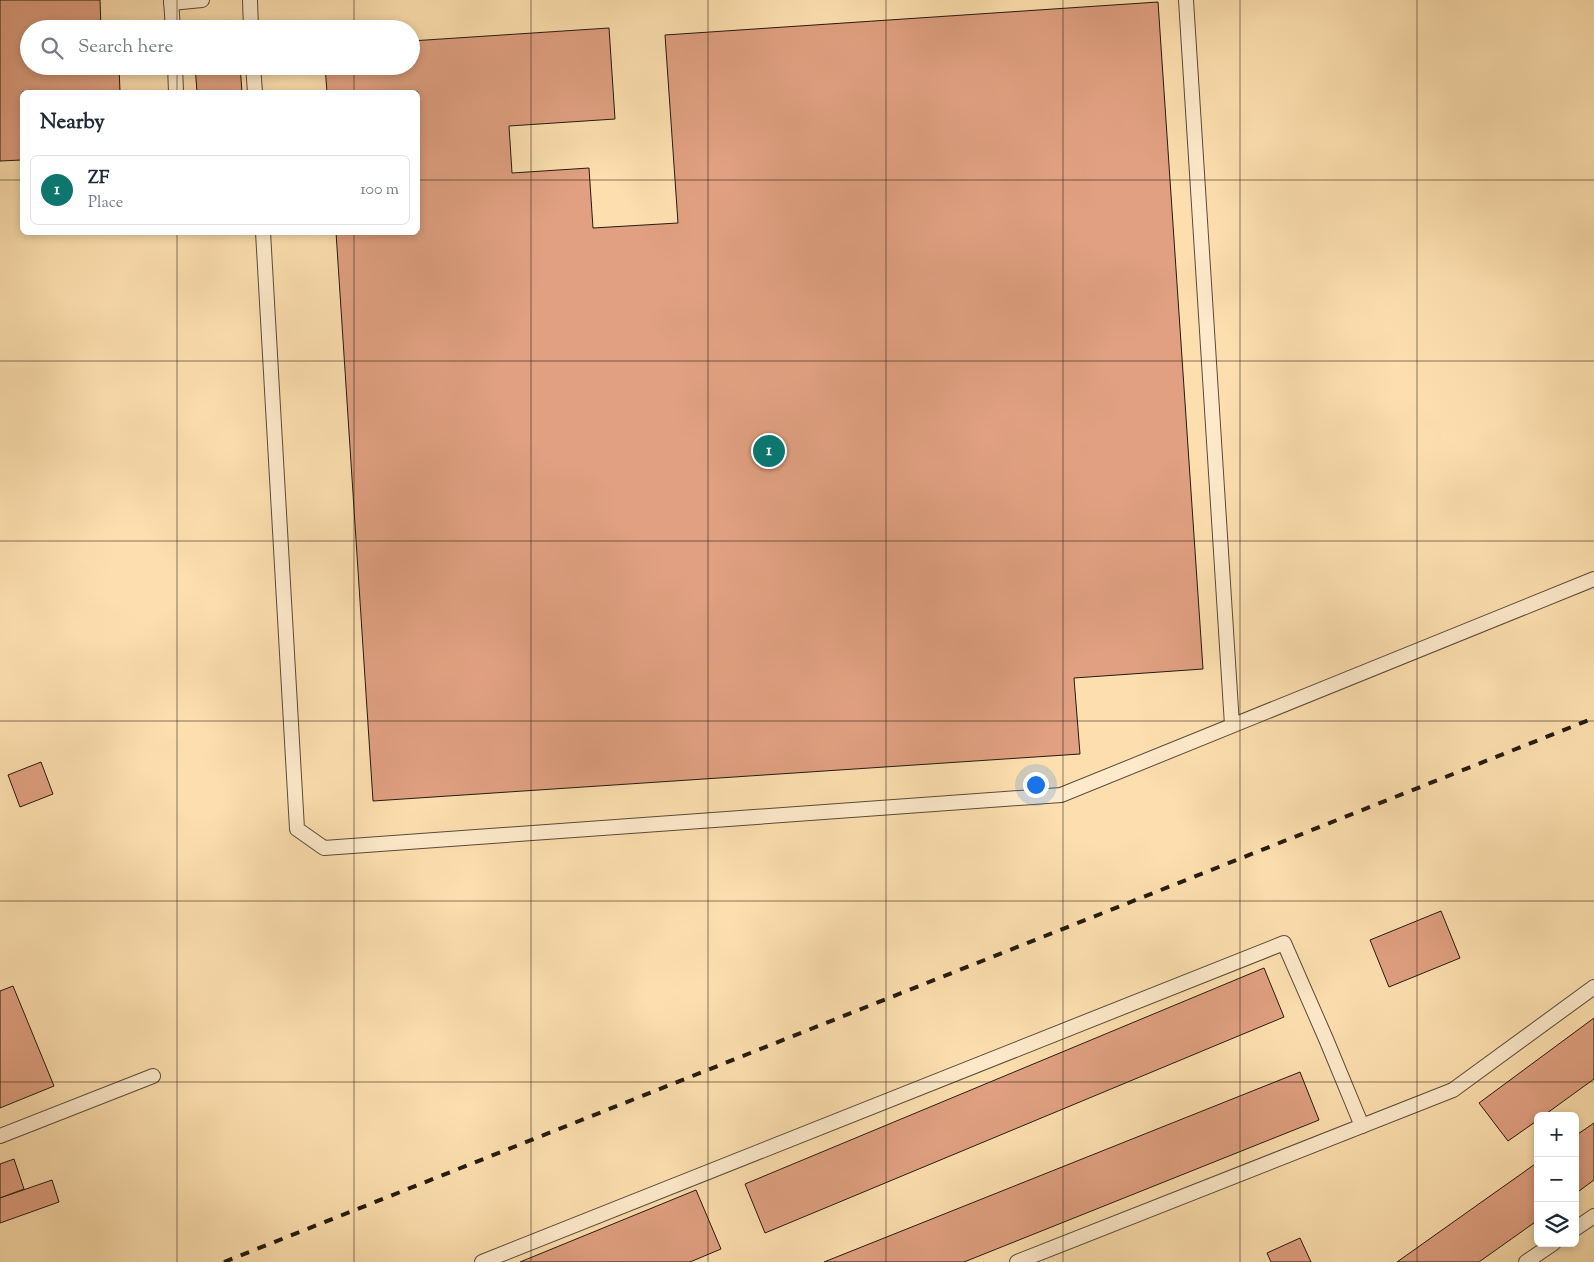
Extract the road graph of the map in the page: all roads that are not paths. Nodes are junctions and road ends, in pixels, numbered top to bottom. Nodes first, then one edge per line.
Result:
1 (202, 0) edge
2 (250, 0) edge
3 (1186, 0) edge
4 (171, 1) edge
5 (172, 20) edge
6 (251, 20) edge
7 (175, 75) edge
8 (254, 75) edge
9 (176, 90) edge
10 (255, 90) edge
11 (263, 235) edge
12 (1594, 579) edge
13 (1232, 725) junction
14 (1594, 987) edge
15 (153, 1076) dead end
16 (1362, 1126) junction
17 (0, 1136) edge
18 (1594, 1216) edge
19 (1579, 1226) edge
20 (1548, 1247) edge
21 (482, 1262) edge
22 (1017, 1262) edge
23 (1526, 1262) edge

1 - 4 lane
2 - 6 lane
3 - 13 lane
4 - 5 lane
7 - 9 lane
8 - 10 lane
11 - 13 lane
12 - 13 lane
14 - 16 lane
15 - 17 lane
16 - 21 lane
16 - 22 lane
18 - 19 lane
20 - 23 lane

